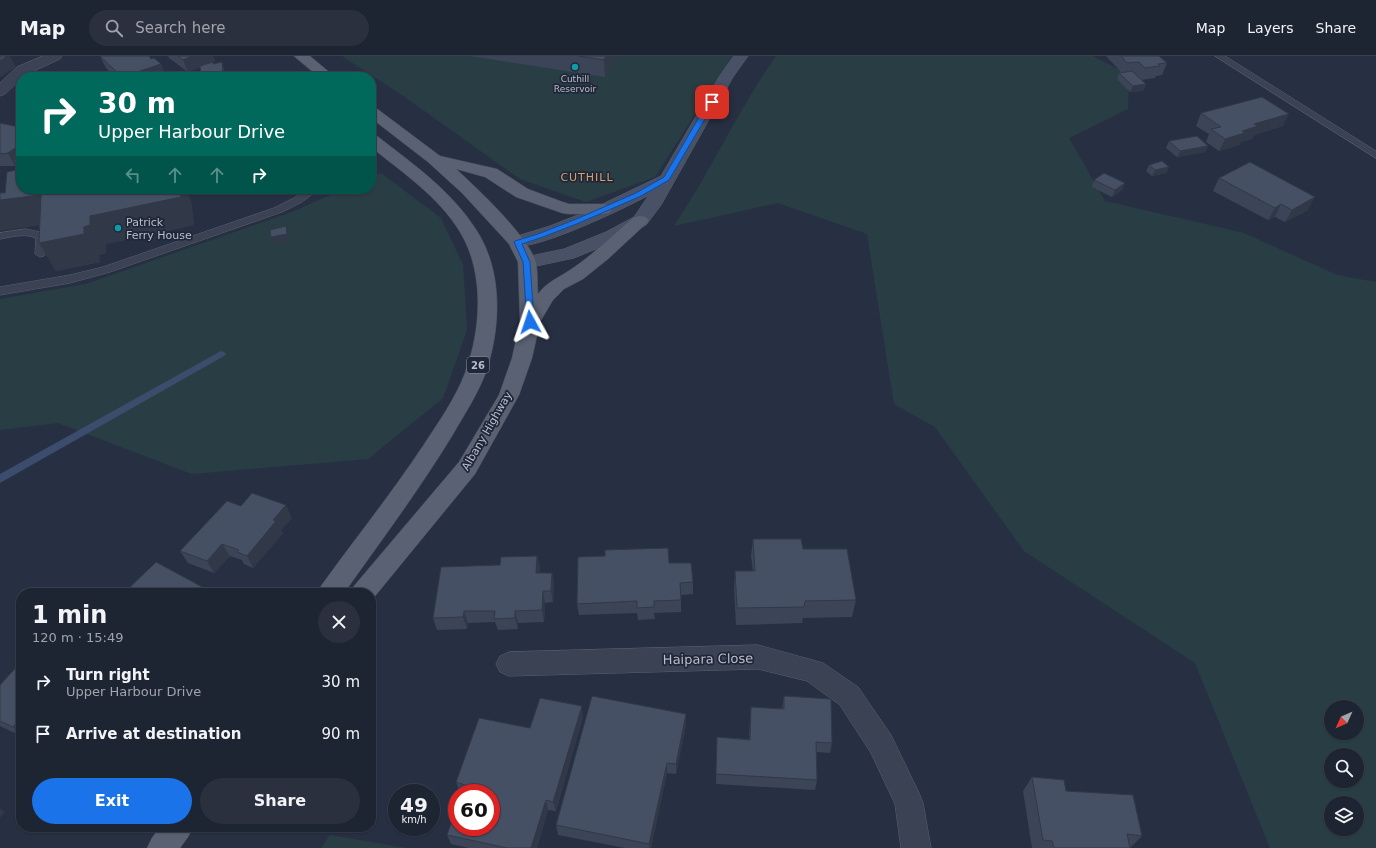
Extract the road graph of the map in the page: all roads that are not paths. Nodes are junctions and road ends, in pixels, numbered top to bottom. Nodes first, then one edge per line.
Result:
1 (55, 56) edge
2 (294, 56) edge
3 (301, 56) edge
4 (741, 56) edge
5 (1219, 56) edge
6 (20, 72) edge
7 (303, 72) edge
8 (322, 72) edge
9 (16, 76) edge
10 (0, 91) edge
11 (376, 115) edge
12 (376, 143) edge
13 (1376, 155) edge
14 (434, 159) junction
15 (667, 179) junction
16 (307, 194) edge
17 (603, 209) junction
18 (640, 221) junction
19 (0, 236) edge
20 (517, 242) junction
21 (40, 254) edge
22 (526, 262) junction
23 (0, 291) edge
24 (530, 322) junction
25 (334, 588) edge
26 (367, 588) edge
27 (509, 664) dead end
28 (174, 832) edge
29 (162, 848) edge
30 (916, 848) edge

1 - 6 street
2 - 7 main road
3 - 8 main road
4 - 15 main road
5 - 13 lane
9 - 10 street
11 - 14 main road, Albany Highway
12 - 25 main road, 26
14 - 17 main road
14 - 20 main road, Albany Highway
15 - 17 main road
15 - 18 main road
16 - 23 lane
17 - 20 main road
18 - 22 main road
18 - 24 main road
19 - 21 lane
20 - 22 main road, Albany Highway
22 - 24 main road, Albany Highway
24 - 26 main road, Albany Highway
27 - 30 street, Haipara Close
28 - 29 main road

